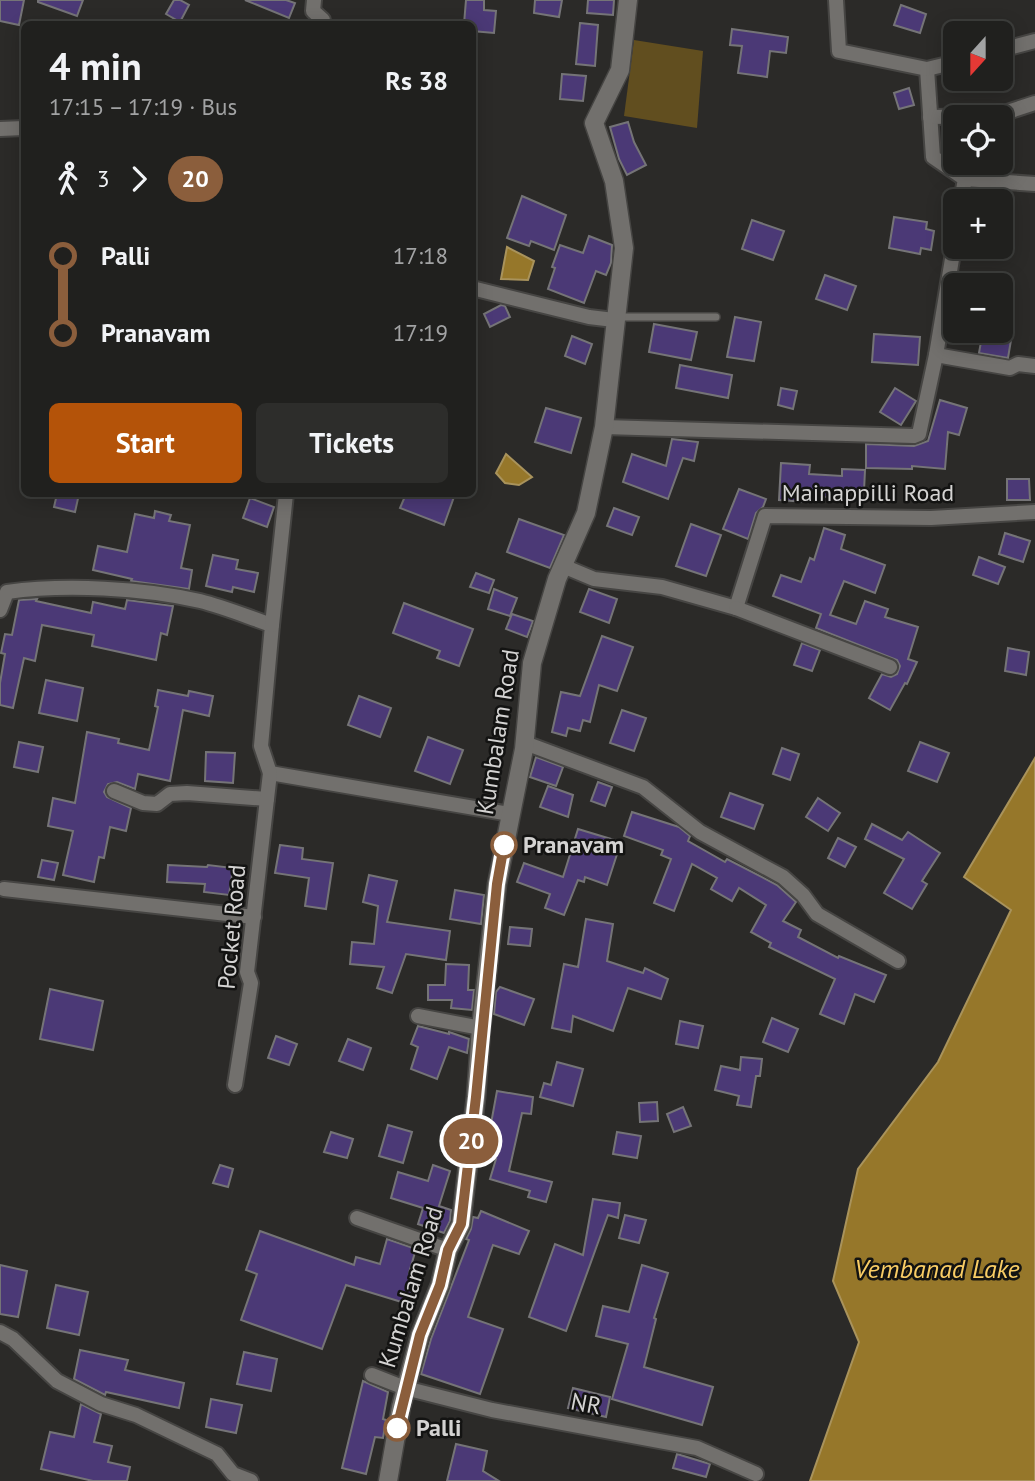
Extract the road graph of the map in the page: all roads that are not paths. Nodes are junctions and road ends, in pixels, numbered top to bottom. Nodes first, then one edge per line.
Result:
1 (314, 0) edge
2 (628, 0) edge
3 (836, 0) edge
4 (323, 21) edge
5 (1035, 41) edge
6 (1013, 47) edge
7 (943, 65) edge
8 (927, 69) junction
9 (1035, 103) edge
10 (930, 117) junction
11 (21, 128) edge
12 (0, 129) edge
13 (964, 179) junction
14 (1035, 184) edge
15 (963, 189) edge
16 (952, 259) edge
17 (476, 289) edge
18 (716, 317) dead end
19 (615, 319) junction
20 (936, 355) junction
21 (1035, 366) edge
22 (604, 427) junction
23 (286, 497) edge
24 (1035, 512) edge
25 (563, 566) junction
26 (736, 608) junction
27 (0, 610) edge
28 (272, 625) junction
29 (890, 667) dead end
30 (525, 743) junction
31 (270, 773) junction
32 (114, 791) dead end
33 (267, 799) junction
34 (510, 814) junction
35 (4, 889) dead end
36 (254, 917) junction
37 (898, 961) dead end
38 (418, 1016) dead end
39 (481, 1028) junction
40 (235, 1085) dead end
41 (357, 1218) dead end
42 (448, 1250) junction
43 (0, 1332) edge
44 (372, 1375) dead end
45 (405, 1388) junction
46 (756, 1474) dead end
47 (251, 1481) edge
48 (388, 1481) edge

1 - 4 street
2 - 19 main road, Kumbalam Road
3 - 8 street
5 - 6 street
7 - 8 street
8 - 10 street
9 - 10 street
10 - 13 street
11 - 12 street
13 - 14 street
13 - 15 street
16 - 20 street
17 - 19 street
18 - 19 lane
19 - 22 main road, Kumbalam Road
20 - 21 street
20 - 22 street
22 - 25 main road, Kumbalam Road
23 - 28 street
24 - 26 street, Mainappilli Road
25 - 26 street
25 - 30 main road, Kumbalam Road
26 - 29 street
27 - 28 street
28 - 31 street
30 - 34 main road, Kumbalam Road
30 - 37 street
31 - 33 street, Pocket Road
31 - 34 street
32 - 33 street
33 - 36 street, Pocket Road
34 - 39 main road, Kumbalam Road
35 - 36 street
36 - 40 street, Pocket Road
38 - 39 street
39 - 42 main road, Kumbalam Road
41 - 42 street
42 - 45 main road, Kumbalam Road
43 - 47 street
44 - 45 street, NR
45 - 46 street, NR
45 - 48 main road, Kumbalam Road

